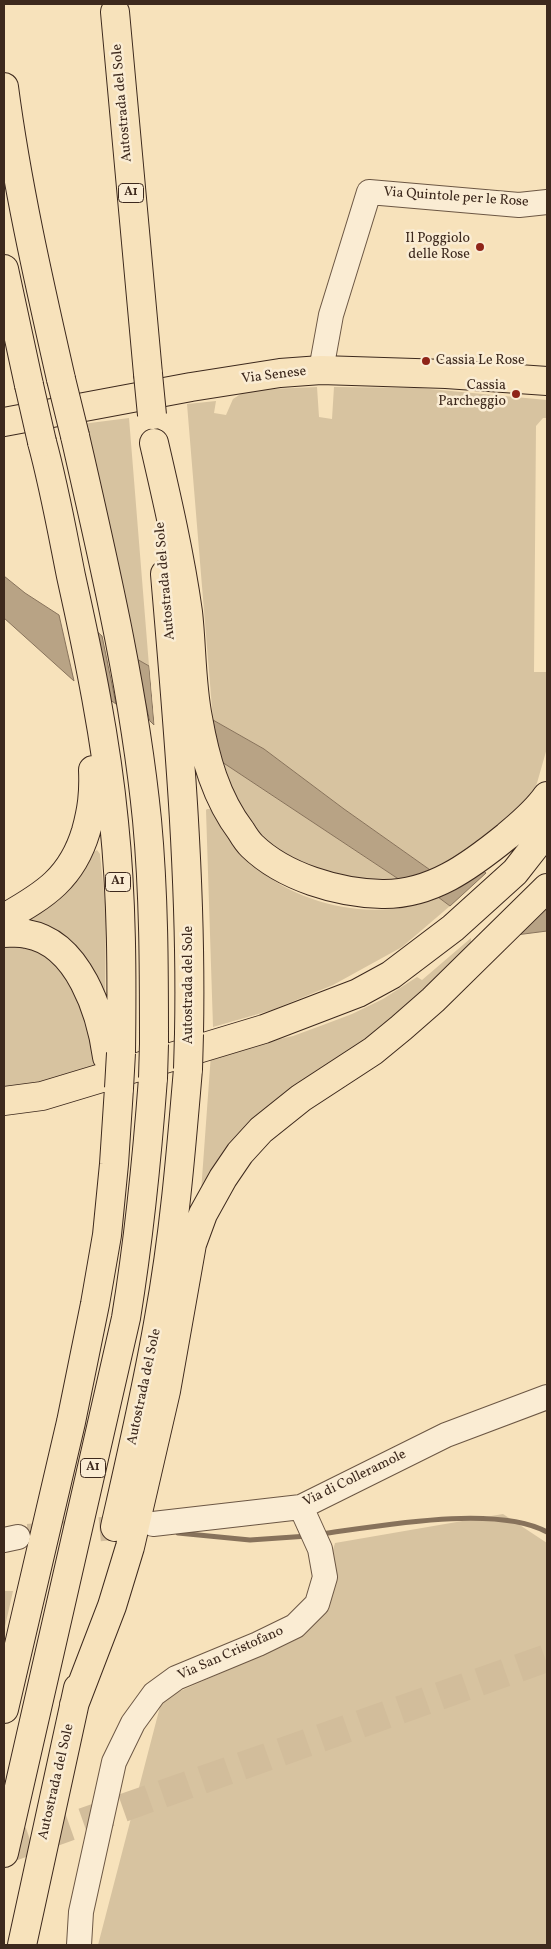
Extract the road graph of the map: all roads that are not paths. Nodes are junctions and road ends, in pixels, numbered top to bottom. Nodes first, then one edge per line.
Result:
1 (115, 12) dead end
2 (4, 87) edge
3 (547, 202) edge
4 (4, 269) edge
5 (322, 370) junction
6 (547, 381) edge
7 (4, 422) edge
8 (184, 679) junction
9 (93, 713) junction
10 (547, 796) edge
11 (545, 841) edge
12 (547, 888) edge
13 (4, 918) edge
14 (4, 933) edge
15 (114, 1056) junction
16 (4, 1101) edge
17 (547, 1397) edge
18 (301, 1507) junction
19 (153, 1524) tunnel mouth
20 (74, 1705) junction
21 (4, 1709) edge
22 (4, 1853) edge
23 (22, 1945) edge
24 (79, 1945) edge

1 - 8 main road, Autostrada del Sole / A1, bridge
2 - 22 main road, A1, bridge
3 - 5 street, Via Quintole per le Rose
4 - 9 main road, bridge
5 - 6 main road, Via Senese
5 - 7 main road, Via Senese
8 - 10 main road
8 - 20 main road, Autostrada del Sole / A1, bridge
9 - 13 main road
9 - 15 main road, A1
11 - 16 main road
12 - 20 main road
14 - 15 main road
15 - 21 main road, A1, bridge
17 - 18 street, Via di Colleramole
18 - 19 street, Via di Colleramole
18 - 24 street, Via San Cristofano
20 - 23 main road, Autostrada del Sole / A1

